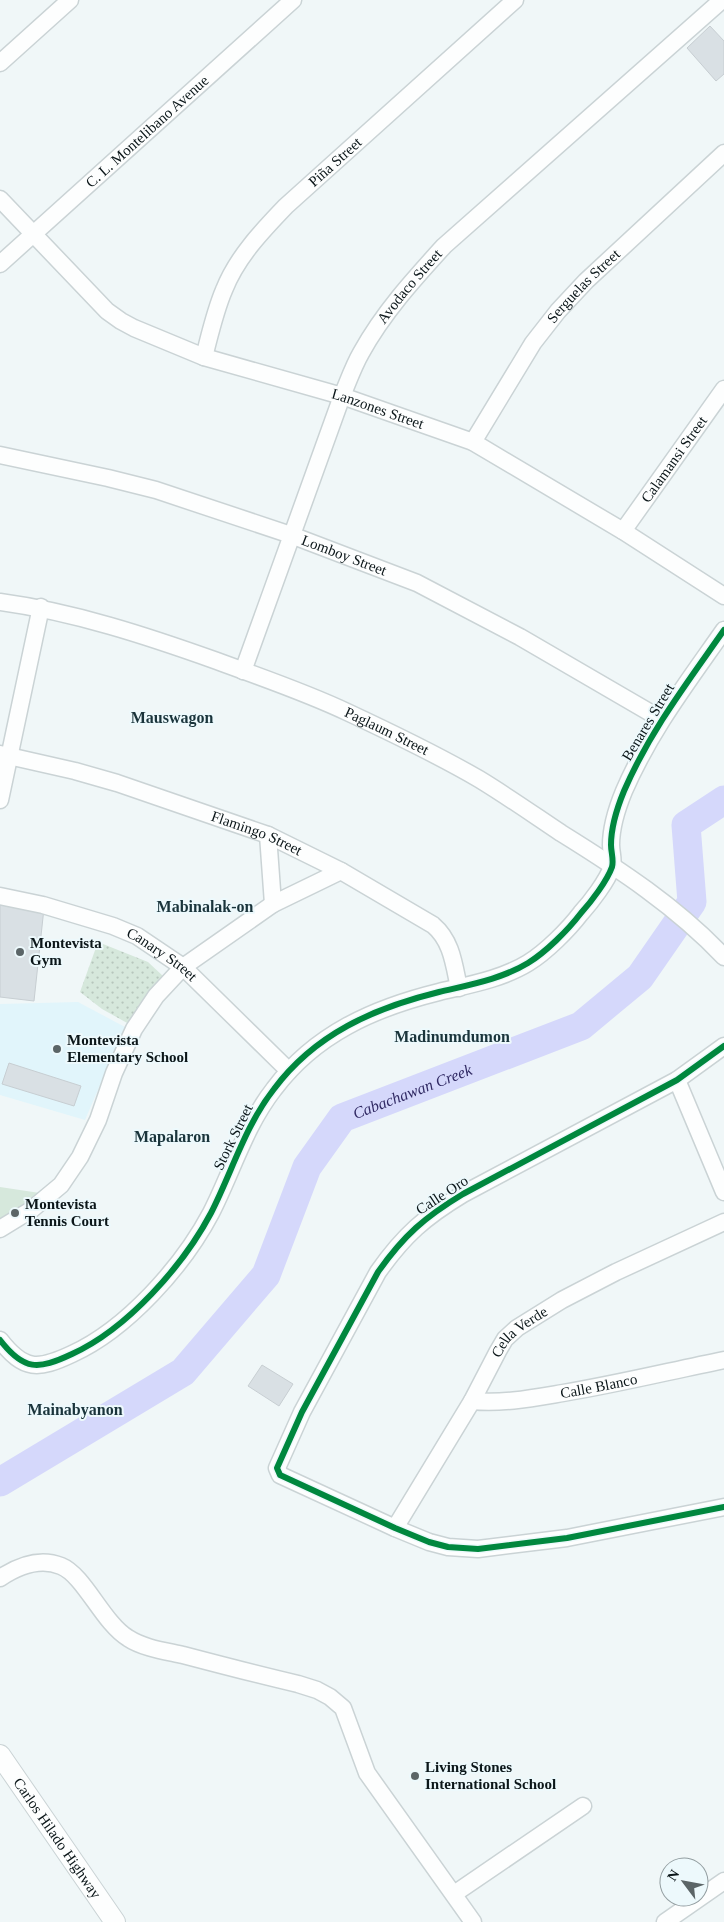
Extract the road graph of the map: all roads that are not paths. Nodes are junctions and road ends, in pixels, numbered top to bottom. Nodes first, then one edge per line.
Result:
1 (70, 0) edge
2 (293, 0) edge
3 (515, 0) edge
4 (722, 0) edge
5 (0, 63) edge
6 (724, 153) edge
7 (0, 199) edge
8 (33, 235) junction
9 (0, 264) edge
10 (204, 357) junction
11 (724, 389) edge
12 (342, 396) junction
13 (473, 442) junction
14 (0, 455) edge
15 (623, 531) junction
16 (291, 535) junction
17 (724, 596) edge
18 (0, 602) edge
19 (41, 607) junction
20 (724, 630) edge
21 (243, 671) junction
22 (661, 720) junction
23 (4, 754) edge
24 (0, 800) edge
25 (268, 835) junction
26 (612, 865) junction
27 (341, 870) junction
28 (0, 896) edge
29 (273, 904) junction
30 (724, 957) edge
31 (183, 967) junction
32 (459, 988) junction
33 (724, 1046) edge
34 (288, 1071) junction
35 (677, 1080) junction
36 (724, 1192) edge
37 (724, 1222) edge
38 (0, 1229) edge
39 (0, 1340) edge
40 (724, 1360) edge
41 (472, 1401) junction
42 (724, 1506) edge
43 (396, 1528) junction
44 (0, 1578) edge
45 (0, 1755) edge
46 (583, 1806) dead end
47 (724, 1881) edge
48 (454, 1894) junction
49 (114, 1922) edge
50 (474, 1922) edge
51 (665, 1922) edge

1 - 5 street
2 - 8 street, C. L. Montelibano Avenue
3 - 10 street, Piña Street
4 - 12 street, Avodaco Street
6 - 13 street, Serguelas Street
7 - 8 street, Lanzones Street
8 - 9 street, C. L. Montelibano Avenue
8 - 10 street, Lanzones Street
10 - 12 street, Lanzones Street
11 - 15 street, Calamansi Street
12 - 13 street, Lanzones Street
12 - 16 street, Avodaco Street
13 - 15 street, Lanzones Street
14 - 16 street, Lomboy Street
15 - 17 street, Lanzones Street
16 - 21 street, Avodaco Street
16 - 22 street, Lomboy Street
18 - 19 street, Paglaum Street
19 - 21 street, Paglaum Street
19 - 23 street
20 - 22 street, Benares Street
21 - 26 street, Paglaum Street
22 - 26 street, Benares Street
23 - 24 street
23 - 25 street, Flamingo Street
25 - 27 street, Flamingo Street
25 - 29 street
26 - 30 street, Paglaum Street
26 - 32 street, Stork Street
27 - 29 street
27 - 32 street, Flamingo Street
28 - 31 street, Canary Street
29 - 31 street
31 - 34 street, Canary Street
31 - 38 street
32 - 34 street, Stork Street
33 - 35 street, Calle Oro
34 - 39 street, Stork Street
35 - 36 street
35 - 43 street, Calle Oro
37 - 41 street, Cella Verde
40 - 41 street, Calle Blanco
41 - 43 street, Cella Verde
42 - 43 street
44 - 48 street
45 - 49 main road, Carlos Hilado Highway
46 - 48 street
47 - 51 street
48 - 50 street

